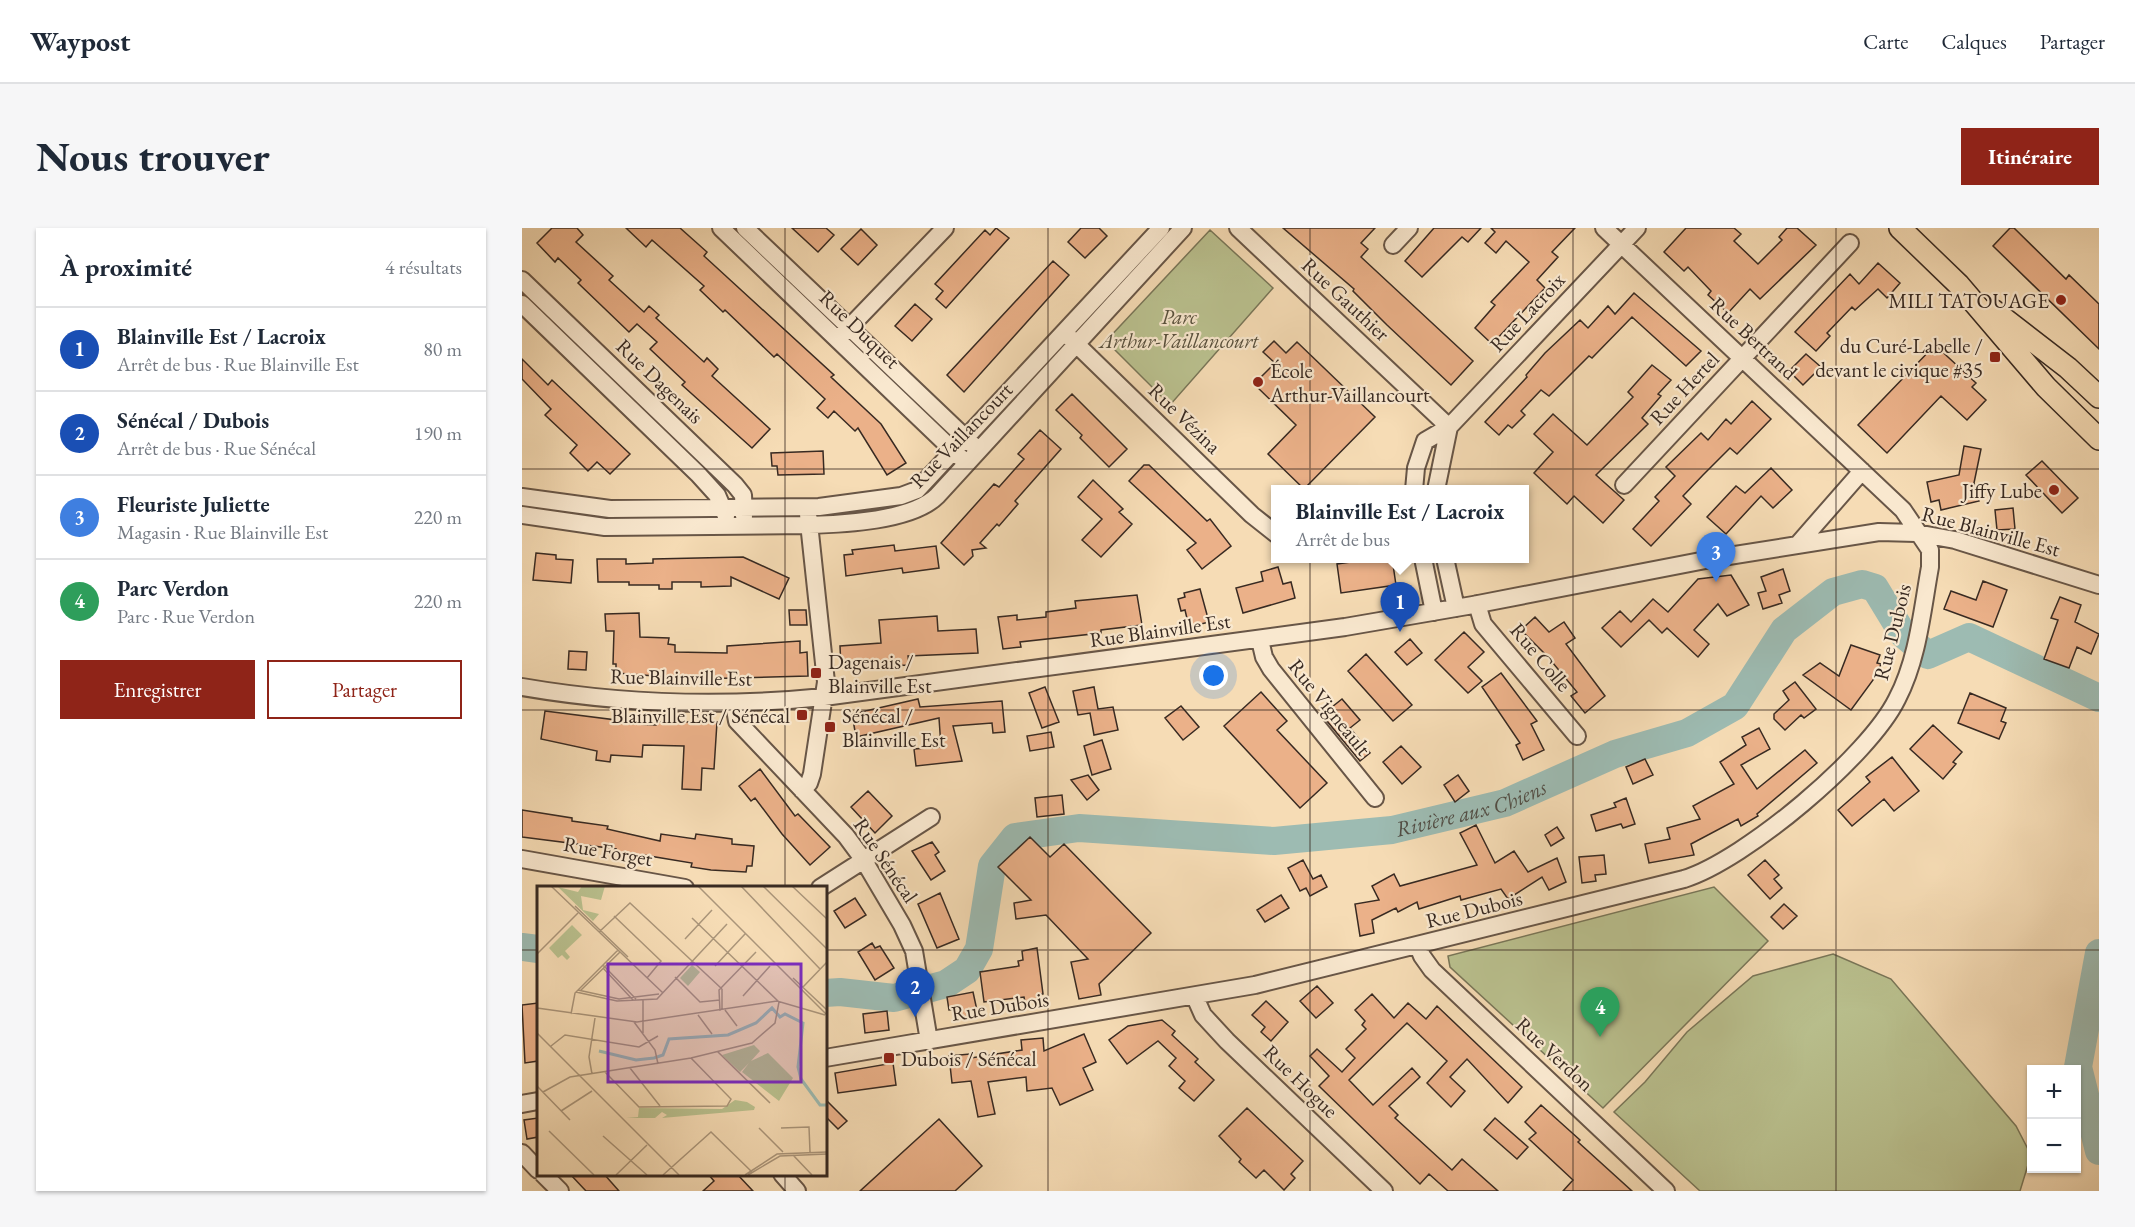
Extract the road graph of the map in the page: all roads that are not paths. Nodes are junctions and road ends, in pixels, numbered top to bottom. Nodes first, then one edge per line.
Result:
1 (721, 228) edge
2 (745, 228) edge
3 (945, 228) edge
4 (1161, 228) edge
5 (1183, 228) edge
6 (1239, 228) edge
7 (1409, 228) edge
8 (1605, 228) edge
9 (1637, 228) edge
10 (1900, 228) edge
11 (1850, 243) dead end
12 (1622, 244) junction
13 (1393, 245) dead end
14 (522, 280) edge
15 (1959, 285) junction
16 (522, 304) edge
17 (843, 333) junction
18 (1070, 339) junction
19 (1742, 358) junction
20 (2099, 398) edge
21 (1449, 427) junction
22 (2097, 433) edge
23 (967, 447) junction
24 (1862, 471) junction
25 (1624, 484) dead end
26 (1414, 485) edge
27 (1437, 485) edge
28 (522, 497) edge
29 (808, 507) junction
30 (723, 508) junction
31 (745, 508) junction
32 (522, 515) edge
33 (808, 525) junction
34 (726, 526) junction
35 (744, 526) junction
36 (1271, 531) edge
37 (1920, 533) junction
38 (1799, 543) junction
39 (1424, 563) edge
40 (1446, 563) edge
41 (2099, 585) edge
42 (1477, 604) junction
43 (1456, 608) junction
44 (1434, 612) junction
45 (1260, 640) junction
46 (522, 687) edge
47 (824, 697) junction
48 (734, 703) junction
49 (1578, 736) dead end
50 (802, 790) junction
51 (1375, 798) dead end
52 (931, 817) dead end
53 (522, 859) edge
54 (863, 859) junction
55 (674, 886) edge
56 (823, 886) edge
57 (1418, 946) junction
58 (1195, 997) junction
59 (929, 1041) junction
60 (826, 1058) edge
61 (537, 1101) edge
62 (522, 1104) edge
63 (522, 1153) edge
64 (537, 1169) edge
65 (545, 1176) edge
66 (784, 1176) edge
67 (560, 1191) edge
68 (797, 1191) edge
69 (1384, 1191) edge
70 (1666, 1191) edge

1 - 17 street, Rue Duquet
2 - 17 street, Rue Duquet
3 - 17 street
4 - 18 street, Rue Vaillancourt
5 - 18 street, Rue Vaillancourt
6 - 21 street, Rue Gauthier
7 - 13 street
8 - 12 street, Rue Bertrand
9 - 12 street, Rue Lacroix
10 - 15 main road
11 - 19 street, Rue Hertel
12 - 19 street, Rue Bertrand
12 - 21 street, Rue Lacroix
14 - 31 street, Rue Dagenais
15 - 20 main road
15 - 22 main road
16 - 30 street, Rue Dagenais
17 - 23 street, Rue Duquet
18 - 23 street, Rue Vaillancourt
18 - 36 street, Rue Vézina
19 - 24 street, Rue Bertrand
19 - 25 street, Rue Hertel
21 - 26 street, Rue Lacroix
21 - 27 street
23 - 29 street, Rue Vaillancourt
23 - 33 street, Rue Vaillancourt
24 - 37 street, Rue Bertrand
24 - 38 street
28 - 30 street, Rue Vaillancourt
29 - 31 street, Rue Vaillancourt
29 - 33 street
30 - 31 street, Rue Vaillancourt
30 - 34 street, Rue Dagenais
31 - 35 street, Rue Dagenais
32 - 34 street, Rue Vaillancourt
33 - 35 street, Rue Vaillancourt
33 - 47 street
34 - 35 street, Rue Vaillancourt
37 - 38 street, Rue Blainville Est
37 - 41 street, Rue Blainville Est
37 - 57 street, Rue Dubois
38 - 42 street, Rue Blainville Est
39 - 44 street
40 - 43 street
42 - 43 street, Rue Blainville Est
42 - 49 street, Rue Colle
43 - 44 street, Rue Blainville Est
44 - 45 street, Rue Blainville Est
45 - 47 street, Rue Blainville Est
45 - 51 street, Rue Vigneault
46 - 48 street, Rue Blainville Est
47 - 48 street, Rue Blainville Est
47 - 50 street
48 - 50 street, Rue Sénécal
50 - 54 street, Rue Sénécal
52 - 54 street
53 - 55 street, Rue Forget
54 - 56 street
54 - 59 street, Rue Sénécal
57 - 58 street, Rue Dubois
57 - 70 street, Rue Verdon
58 - 59 street, Rue Dubois
58 - 69 street, Rue Hogue
59 - 60 street, Rue Dubois
61 - 62 street
63 - 64 street
65 - 67 street
66 - 68 street

